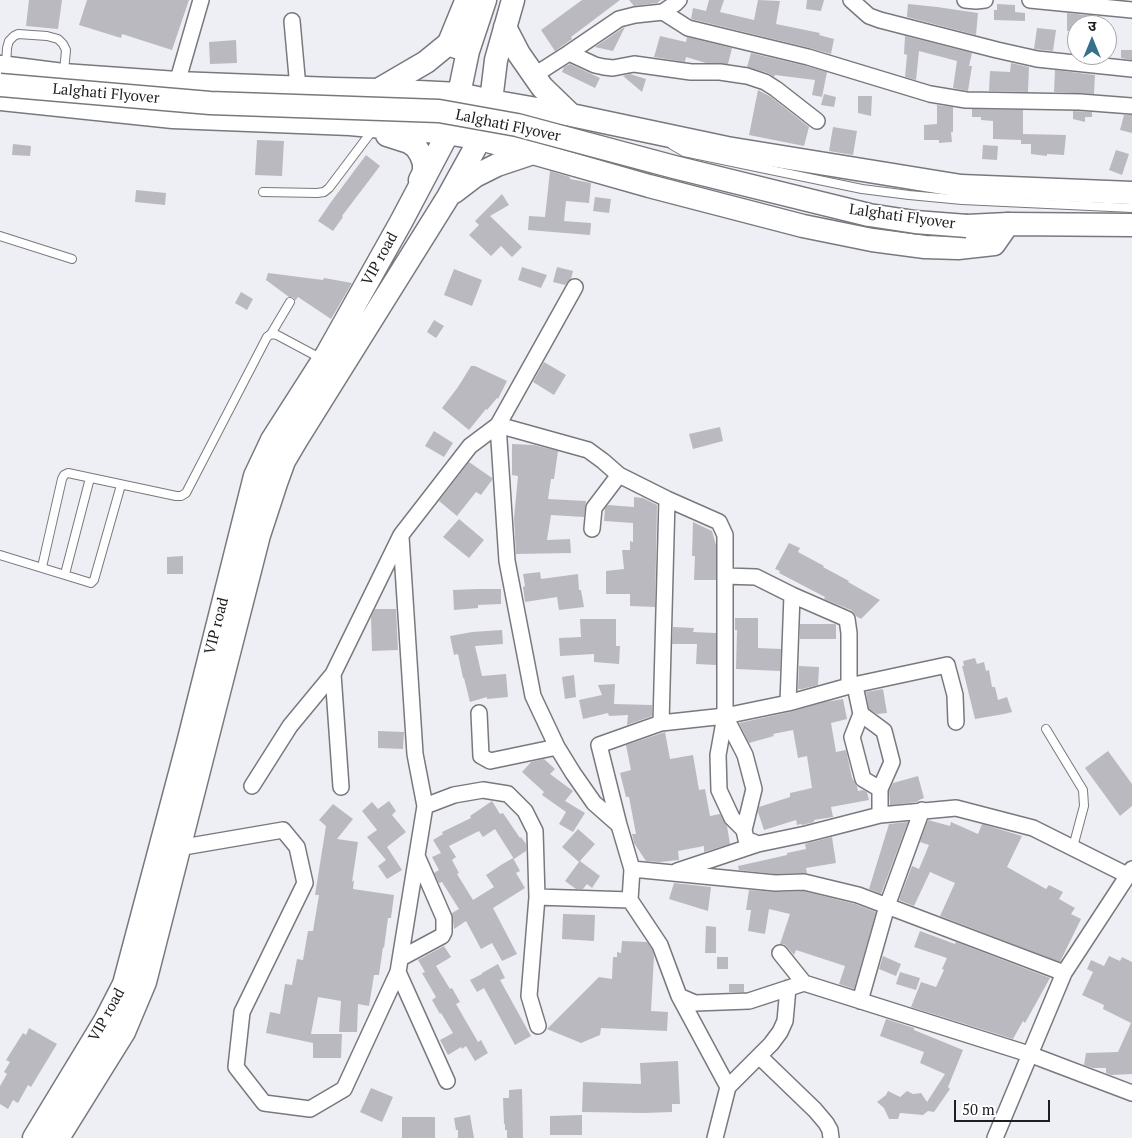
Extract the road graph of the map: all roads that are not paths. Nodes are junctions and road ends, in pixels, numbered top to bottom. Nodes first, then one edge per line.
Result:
1 (201, 0) edge
2 (466, 0) edge
3 (485, 0) edge
4 (513, 0) edge
5 (679, 0) edge
6 (852, 0) edge
7 (965, 0) edge
8 (985, 0) edge
9 (1030, 0) edge
10 (1132, 10) edge
11 (663, 12) junction
12 (292, 21) dead end
13 (505, 27) junction
14 (458, 47) junction
15 (569, 53) junction
16 (1132, 69) edge
17 (2, 73) edge
18 (64, 75) junction
19 (534, 76) junction
20 (177, 83) junction
21 (298, 88) junction
22 (378, 90) junction
23 (459, 94) junction
24 (0, 99) edge
25 (490, 101) junction
26 (1132, 106) edge
27 (571, 115) junction
28 (817, 121) dead end
29 (350, 124) junction
30 (372, 131) junction
31 (448, 133) junction
32 (653, 133) junction
33 (480, 139) junction
34 (533, 153) junction
35 (263, 192) dead end
36 (1132, 193) edge
37 (448, 197) junction
38 (1132, 208) edge
39 (401, 222) junction
40 (1008, 224) junction
41 (1132, 225) edge
42 (0, 236) edge
43 (72, 259) dead end
44 (575, 287) dead end
45 (290, 302) dead end
46 (271, 334) junction
47 (323, 360) junction
48 (498, 425) junction
49 (619, 475) junction
50 (90, 478) junction
51 (121, 484) junction
52 (666, 499) junction
53 (592, 529) dead end
54 (401, 535) junction
55 (0, 555) edge
56 (42, 568) junction
57 (66, 574) junction
58 (725, 576) junction
59 (792, 595) junction
60 (333, 674) junction
61 (852, 686) junction
62 (788, 703) junction
63 (479, 713) dead end
64 (862, 714) junction
65 (725, 716) junction
66 (956, 722) dead end
67 (661, 723) junction
68 (1046, 729) dead end
69 (558, 747) junction
70 (252, 786) dead end
71 (341, 787) dead end
72 (880, 789) junction
73 (425, 806) junction
74 (922, 810) junction
75 (880, 815) junction
76 (619, 825) junction
77 (744, 830) junction
78 (758, 844) junction
79 (1073, 847) junction
80 (178, 848) junction
81 (417, 856) junction
82 (632, 869) junction
83 (1130, 872) edge
84 (671, 873) junction
85 (537, 897) junction
86 (630, 900) junction
87 (887, 906) junction
88 (780, 952) dead end
89 (399, 965) junction
90 (1064, 973) junction
91 (804, 983) junction
92 (788, 988) junction
93 (679, 996) junction
94 (860, 1001) junction
95 (538, 1026) dead end
96 (1029, 1054) junction
97 (759, 1056) junction
98 (447, 1081) dead end
99 (728, 1087) junction
100 (1132, 1093) edge
101 (34, 1138) edge
102 (58, 1138) edge
103 (716, 1138) edge
104 (831, 1138) edge
105 (995, 1138) edge

1 - 20 street
2 - 14 street
3 - 14 main road, VIP road
4 - 13 main road, VIP road
5 - 11 street
6 - 16 street
7 - 8 street
9 - 10 street
11 - 15 street
11 - 26 street
12 - 21 street
13 - 19 main road
13 - 25 main road, VIP road
14 - 22 main road
14 - 23 main road, VIP road
15 - 19 street
15 - 28 street
17 - 18 main road
17 - 18 lane
17 - 40 main road, Lalghati Flyover, bridge
18 - 20 main road
19 - 27 main road
20 - 21 main road
21 - 22 main road
22 - 23 main road
23 - 25 main road
23 - 31 main road, VIP road
24 - 29 main road
25 - 27 main road
25 - 33 main road, VIP road
27 - 32 main road
29 - 30 main road
29 - 31 main road
30 - 35 lane
30 - 39 main road
31 - 33 main road
31 - 39 main road, VIP road
32 - 36 main road
32 - 38 lane
33 - 34 main road
33 - 37 main road, VIP road
34 - 37 main road
34 - 40 main road
37 - 80 main road, VIP road
39 - 47 main road, VIP road
40 - 41 main road, Lalghati Flyover
42 - 43 lane
44 - 48 street
45 - 46 lane
46 - 47 lane
46 - 51 lane
47 - 101 main road, VIP road
48 - 49 street
48 - 54 street
48 - 69 street
49 - 52 street
49 - 53 street
50 - 51 lane
50 - 56 lane
50 - 57 lane
51 - 57 lane
52 - 58 street
52 - 67 street
54 - 60 street
54 - 73 street
55 - 56 lane
56 - 57 lane
58 - 59 street
58 - 65 street
59 - 61 street
59 - 62 street
60 - 70 street
60 - 71 street
61 - 62 street
61 - 64 street
61 - 66 street
62 - 65 street
63 - 69 street
64 - 72 street
64 - 72 street
65 - 67 street
65 - 77 street
65 - 77 street
67 - 76 street
68 - 79 lane
69 - 76 street
72 - 75 street
73 - 81 street
73 - 85 street
74 - 75 street
74 - 79 street
74 - 87 street
75 - 78 street
76 - 82 street
77 - 78 street
78 - 84 street
79 - 83 street
80 - 89 street
80 - 102 main road, VIP road
81 - 89 street
81 - 89 street
82 - 84 street
82 - 86 street
83 - 90 street
84 - 87 street
85 - 86 street
85 - 95 street
86 - 93 street
87 - 90 street
87 - 94 street
88 - 91 street
89 - 98 street
90 - 96 street
91 - 92 street
91 - 94 street
92 - 93 street
92 - 97 street
93 - 99 street
94 - 96 street
96 - 100 street
96 - 105 street
97 - 99 street
97 - 104 street
99 - 103 street

